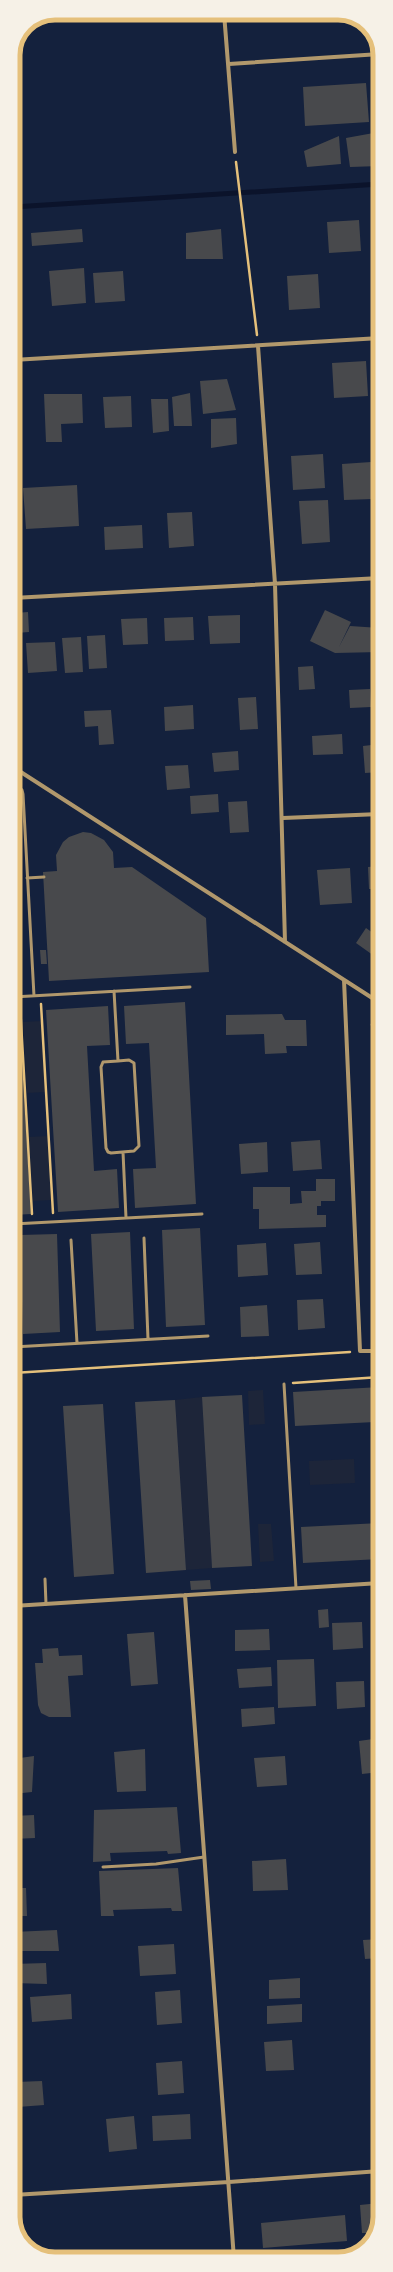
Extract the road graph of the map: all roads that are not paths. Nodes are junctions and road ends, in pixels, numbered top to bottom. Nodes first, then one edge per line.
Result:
1 (225, 20) edge
2 (373, 54) edge
3 (229, 64) junction
4 (235, 152) road end
5 (373, 338) edge
6 (258, 346) junction
7 (20, 360) edge
8 (373, 578) edge
9 (275, 584) junction
10 (20, 598) edge
11 (20, 772) edge
12 (20, 788) edge
13 (373, 814) edge
14 (283, 818) junction
15 (44, 877) dead end
16 (28, 878) junction
17 (285, 942) junction
18 (344, 980) junction
19 (190, 987) dead end
20 (114, 992) junction
21 (34, 996) junction
22 (20, 997) edge
23 (373, 999) edge
24 (118, 1061) junction
25 (123, 1152) junction
26 (202, 1214) dead end
27 (126, 1218) junction
28 (20, 1224) edge
29 (144, 1238) dead end
30 (71, 1240) dead end
31 (208, 1336) dead end
32 (148, 1339) junction
33 (77, 1343) junction
34 (20, 1346) edge
35 (373, 1351) edge
36 (284, 1384) road end
37 (45, 1579) dead end
38 (373, 1583) edge
39 (296, 1588) junction
40 (185, 1595) junction
41 (46, 1604) junction
42 (20, 1606) edge
43 (204, 1857) junction
44 (103, 1866) dead end
45 (373, 2172) edge
46 (229, 2182) junction
47 (20, 2195) edge
48 (234, 2252) edge

1 - 3 street
2 - 3 street
3 - 4 street
5 - 6 street
6 - 7 street
6 - 9 street
8 - 9 street
9 - 10 street
9 - 14 street
11 - 17 street
12 - 16 lane
13 - 14 street
14 - 17 street
15 - 16 lane
16 - 21 lane
17 - 18 street
18 - 23 street
18 - 35 street
19 - 20 lane
20 - 21 lane
20 - 24 lane
21 - 22 lane
24 - 25 lane
24 - 25 lane
25 - 27 lane
26 - 27 lane
27 - 28 lane
29 - 32 lane
30 - 33 lane
31 - 32 lane
32 - 33 lane
33 - 34 lane
36 - 39 lane
37 - 41 lane
38 - 39 street
39 - 40 street
40 - 41 street
40 - 43 street
41 - 42 street
43 - 44 lane
43 - 46 street
45 - 46 street
46 - 47 street
46 - 48 street

